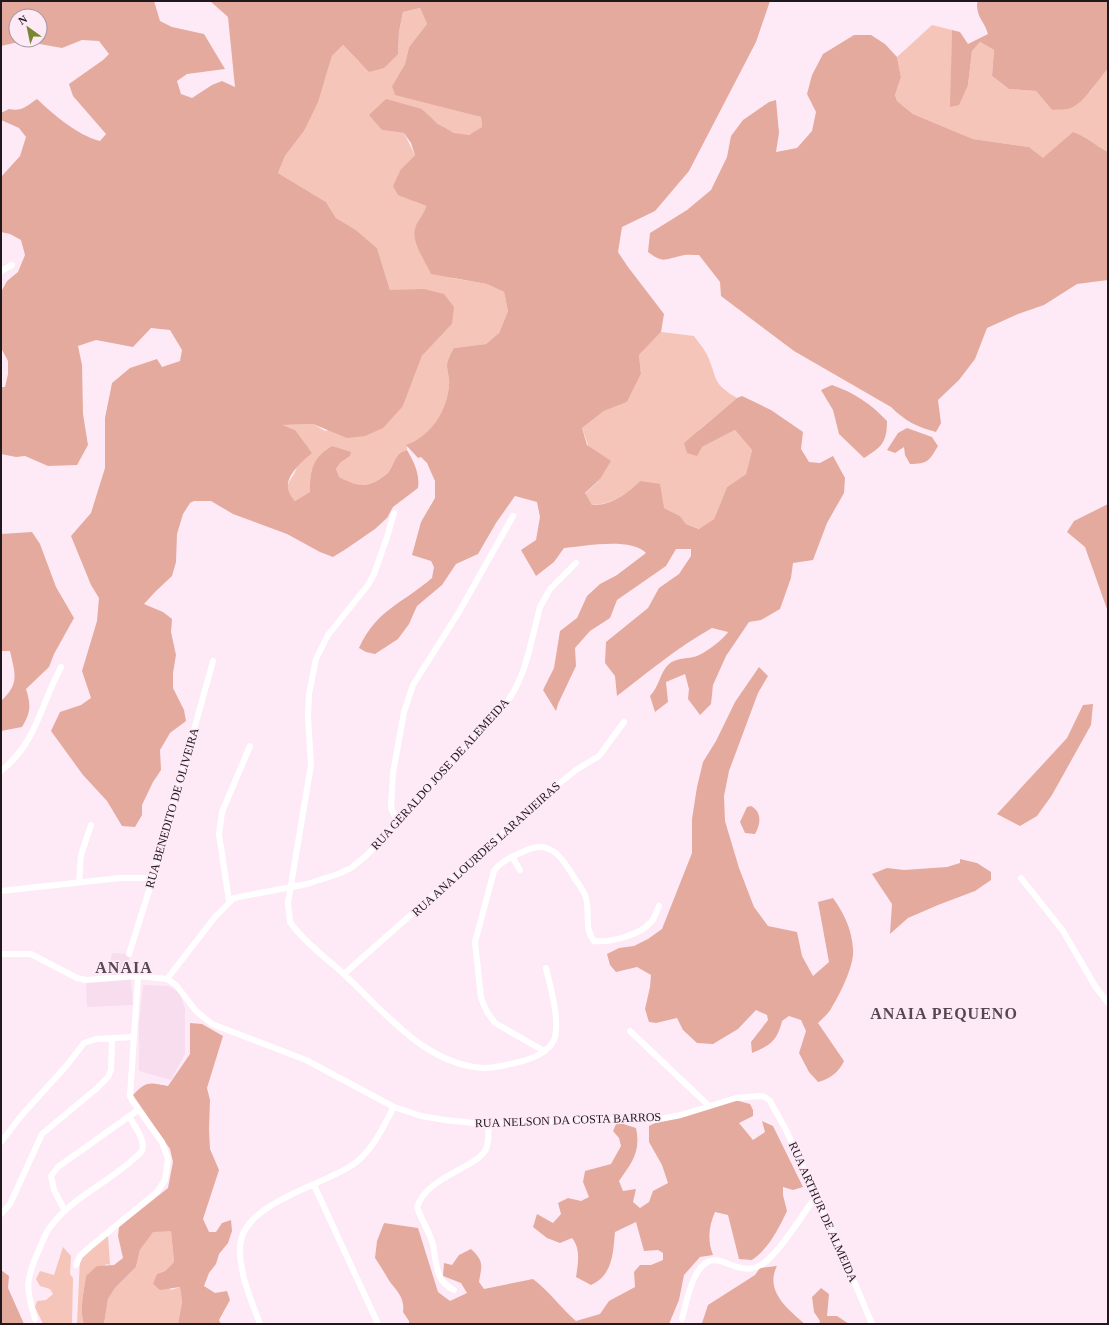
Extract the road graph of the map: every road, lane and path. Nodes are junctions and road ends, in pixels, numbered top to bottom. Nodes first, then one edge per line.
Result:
1 (12, 265) dead end
2 (1, 272) edge
3 (394, 513) dead end
4 (513, 516) dead end
5 (576, 563) dead end
6 (213, 661) dead end
7 (61, 667) dead end
8 (624, 722) dead end
9 (250, 746) dead end
10 (1, 771) edge
11 (398, 823) junction
12 (91, 825) dead end
13 (513, 858) junction
14 (520, 870) dead end
15 (154, 878) junction
16 (1021, 878) dead end
17 (79, 882) junction
18 (292, 887) junction
19 (1, 891) edge
20 (229, 901) junction
21 (659, 906) dead end
22 (1, 954) edge
23 (129, 954) dead end
24 (546, 968) dead end
25 (344, 974) junction
26 (138, 976) junction
27 (167, 979) junction
28 (1108, 1003) edge
29 (630, 1031) dead end
30 (134, 1037) junction
31 (112, 1039) junction
32 (544, 1051) junction
33 (770, 1101) joint
34 (709, 1106) junction
35 (394, 1107) junction
36 (138, 1110) junction
37 (129, 1116) junction
38 (489, 1124) junction
39 (1, 1142) edge
40 (314, 1186) junction
41 (816, 1196) junction
42 (65, 1211) junction
43 (1, 1214) edge
44 (76, 1265) dead end
45 (454, 1290) dead end
46 (35, 1319) dead end
47 (682, 1319) dead end
48 (260, 1324) edge
49 (378, 1324) edge
50 (872, 1324) edge

1 - 2 street
3 - 18 street
4 - 11 street
5 - 11 street, RUA GERALDO JOSE DE ALEMEIDA
6 - 15 street, RUA BENEDITO DE OLIVEIRA
7 - 10 street
8 - 25 street, RUA ANA LOURDES LARANJEIRAS
9 - 20 street
11 - 18 street, RUA GERALDO JOSE DE ALEMEIDA
12 - 17 street
13 - 14 street
13 - 21 street
13 - 32 street
15 - 17 street
15 - 23 street, RUA BENEDITO DE OLIVEIRA
16 - 28 street
17 - 19 street
18 - 20 street, RUA GERALDO JOSE DE ALEMEIDA
18 - 25 street
20 - 27 street
22 - 26 street
24 - 32 street
25 - 32 street
26 - 27 street
26 - 30 street
27 - 35 street, RUA NELSON DA COSTA BARROS
29 - 34 street
30 - 31 street
30 - 36 street
31 - 39 street
31 - 43 street
33 - 34 street, RUA NELSON DA COSTA BARROS
33 - 41 street, RUA ARTHUR DE ALMEIDA
34 - 38 street, RUA NELSON DA COSTA BARROS
35 - 38 street, RUA NELSON DA COSTA BARROS
35 - 40 street
36 - 37 street
36 - 44 street
37 - 42 street
37 - 42 street
38 - 45 street
40 - 48 street
40 - 49 street
41 - 47 street
41 - 50 street, RUA ARTHUR DE ALMEIDA
42 - 46 street

